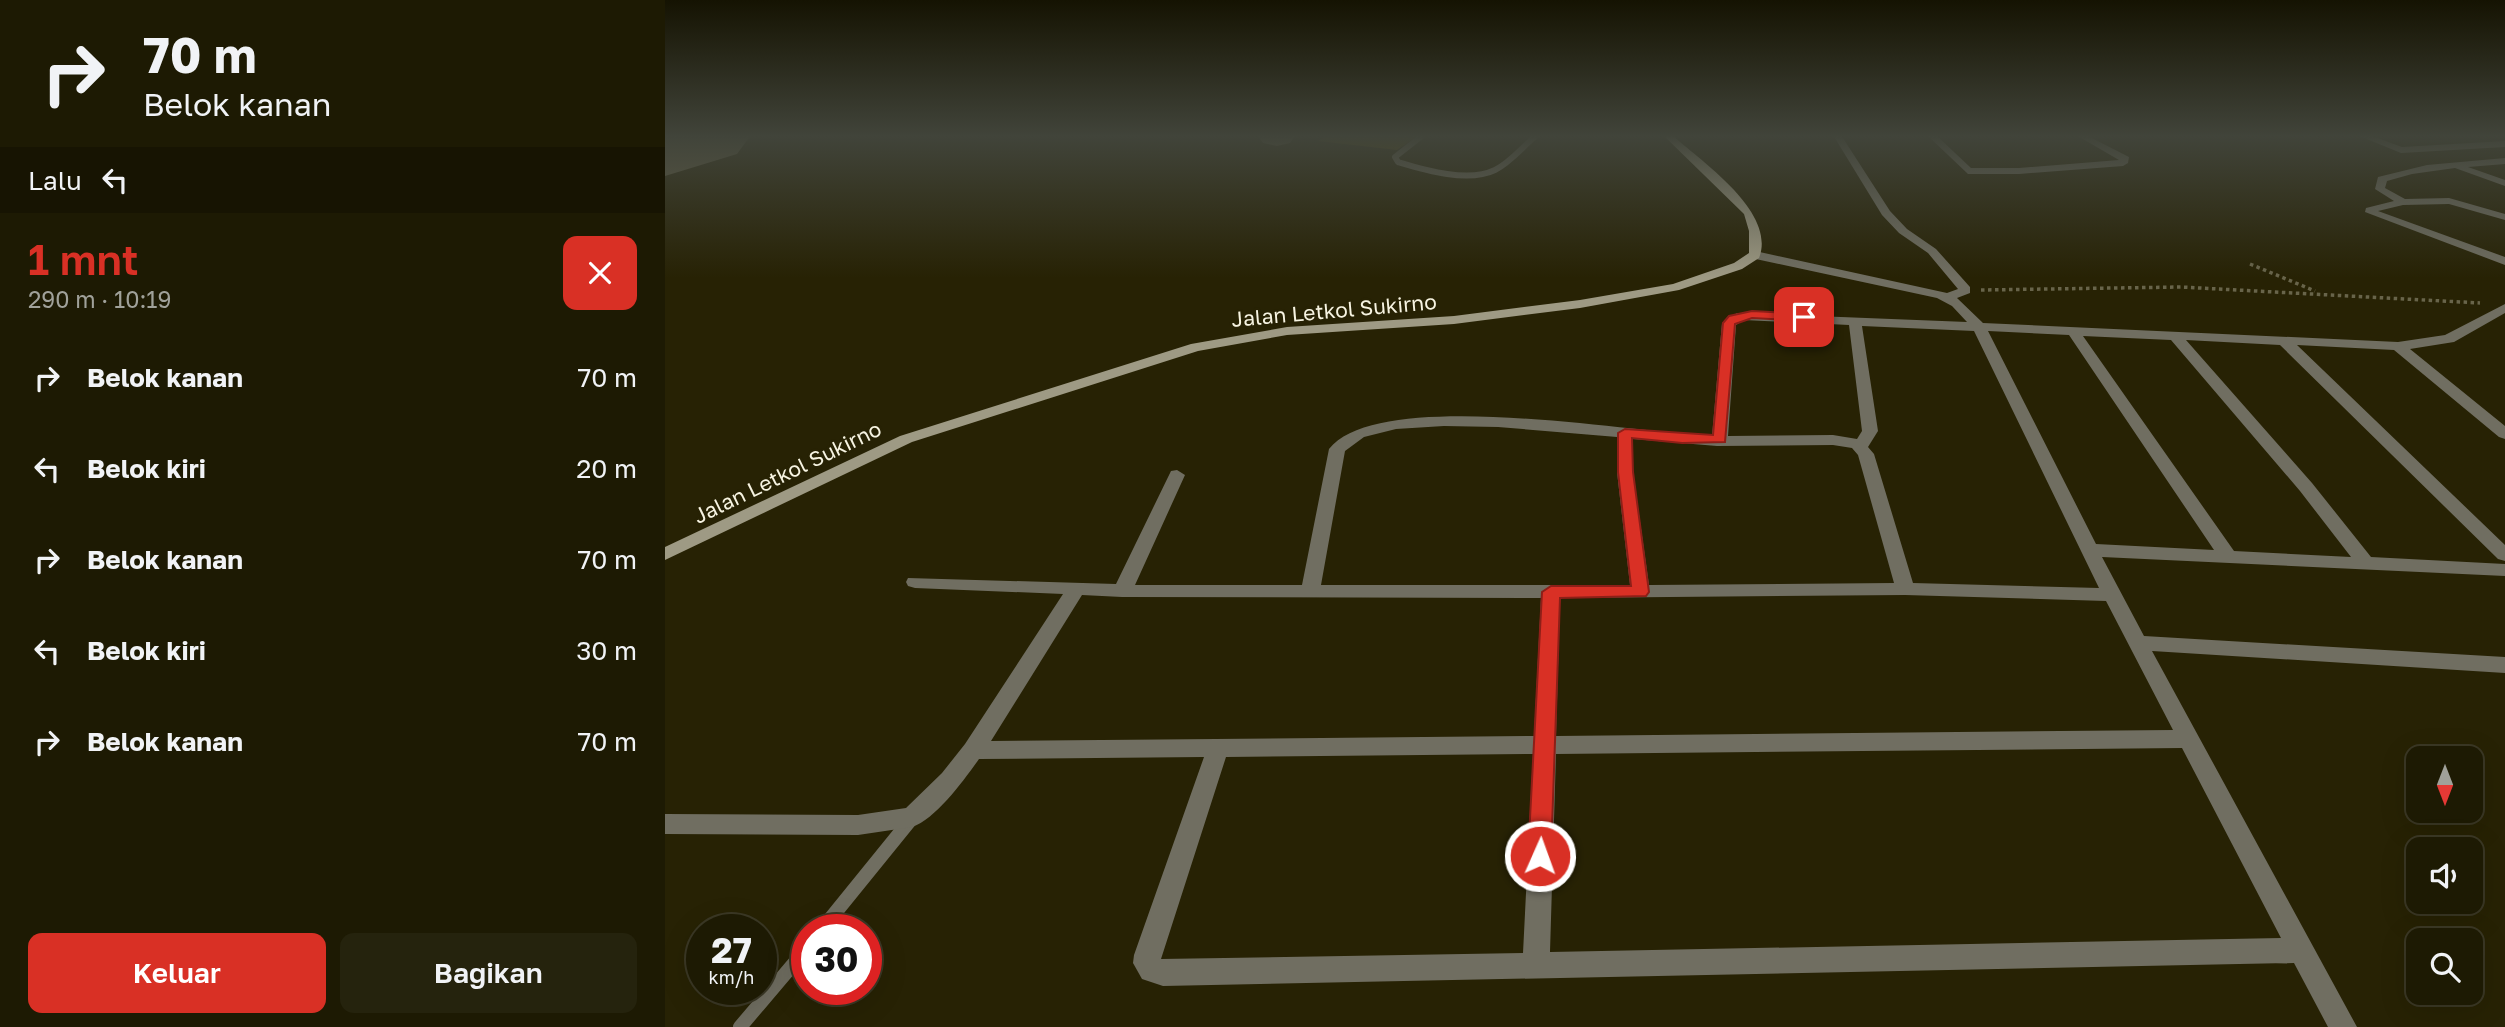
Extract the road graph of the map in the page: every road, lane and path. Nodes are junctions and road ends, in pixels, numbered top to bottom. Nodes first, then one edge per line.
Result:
1 (1719, 183) edge
2 (1867, 183) edge
3 (2381, 183) edge
4 (2403, 202) junction
5 (2505, 217) edge
6 (1755, 255) junction
7 (2505, 261) edge
8 (2250, 264) dead end
9 (2319, 293) junction
10 (1957, 294) junction
11 (2498, 306) edge
12 (1855, 320) junction
13 (1979, 327) junction
14 (2074, 333) junction
15 (2176, 337) junction
16 (2284, 341) junction
17 (2398, 346) junction
18 (1625, 433) junction
19 (2505, 434) edge
20 (1720, 439) junction
21 (1861, 446) junction
22 (1177, 475) dead end
23 (2089, 550) junction
24 (665, 554) edge
25 (2227, 555) junction
26 (2505, 555) edge
27 (2365, 562) junction
28 (2505, 570) edge
29 (915, 582) dead end
30 (1077, 588) junction
31 (1905, 589) junction
32 (1122, 591) junction
33 (1310, 592) junction
34 (1551, 592) junction
35 (1640, 592) junction
36 (2112, 594) junction
37 (2137, 643) junction
38 (2505, 665) edge
39 (2187, 739) junction
40 (1543, 747) junction
41 (1218, 748) junction
42 (973, 750) junction
43 (912, 817) junction
44 (665, 824) edge
45 (834, 914) edge
46 (2301, 950) junction
47 (1536, 965) junction
48 (791, 967) edge
49 (740, 1027) edge
50 (2343, 1027) edge

1 - 6 main road
2 - 10 street
3 - 4 street
4 - 5 street
4 - 7 street
6 - 10 street
6 - 24 main road, Jalan Letkol Sukirno
8 - 9 path
9 - 10 path
9 - 11 path
10 - 13 street
11 - 17 street
12 - 13 street
12 - 20 street
12 - 21 street
13 - 14 street
13 - 23 street
14 - 15 street
14 - 25 street
15 - 16 street
15 - 27 street
16 - 17 street
16 - 26 street
17 - 19 street
18 - 20 street
18 - 33 street
18 - 35 street
20 - 21 street
21 - 31 street
22 - 32 street
23 - 25 street
23 - 36 street
25 - 27 street
27 - 28 street
29 - 30 street
30 - 32 street
30 - 42 street
31 - 35 street
31 - 36 street
32 - 33 street
33 - 34 street
34 - 35 street
34 - 40 street
36 - 37 street
37 - 38 street
37 - 39 street
39 - 40 street
39 - 46 street
40 - 41 street
40 - 47 street
41 - 42 street
41 - 47 street
42 - 43 street
43 - 44 street
43 - 45 lane
46 - 47 street
46 - 50 street
48 - 49 lane

